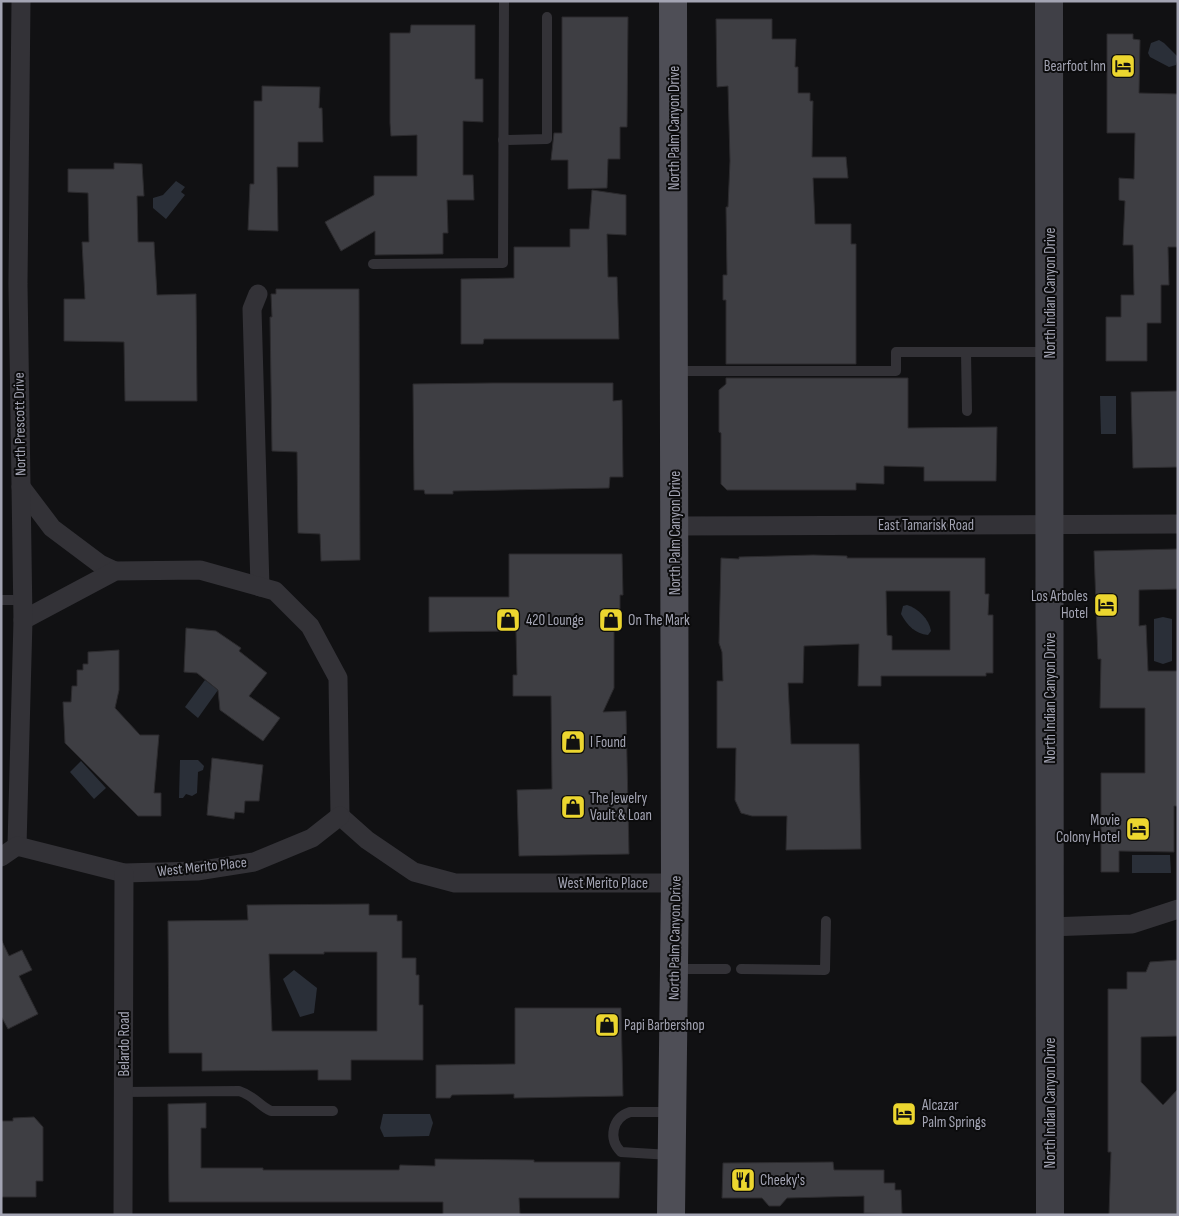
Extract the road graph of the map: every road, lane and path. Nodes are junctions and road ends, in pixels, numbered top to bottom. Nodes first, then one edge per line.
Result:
1 (21, 1) edge
2 (504, 1) edge
3 (673, 1) edge
4 (1049, 1) edge
5 (547, 17) dead end
6 (503, 140) junction
7 (373, 264) dead end
8 (10, 284) edge
9 (258, 294) dead end
10 (966, 352) junction
11 (1050, 352) junction
12 (674, 371) junction
13 (967, 411) dead end
14 (21, 488) junction
15 (1178, 524) edge
16 (1050, 525) junction
17 (675, 526) junction
18 (115, 571) junction
19 (260, 587) junction
20 (1, 600) edge
21 (23, 600) junction
22 (23, 620) junction
23 (340, 816) junction
24 (9, 852) edge
25 (124, 873) junction
26 (675, 883) junction
27 (1178, 909) edge
28 (826, 921) dead end
29 (1050, 927) junction
30 (674, 969) junction
31 (726, 969) dead end
32 (741, 969) dead end
33 (124, 1092) junction
34 (333, 1111) dead end
35 (672, 1112) junction
36 (672, 1155) junction
37 (124, 1215) edge
38 (671, 1215) edge
39 (1050, 1215) edge

1 - 8 street, North Prescott Drive
2 - 6 lane
3 - 12 main road, North Palm Canyon Drive
4 - 11 main road, North Indian Canyon Drive
5 - 6 lane
6 - 7 lane
8 - 14 street, North Prescott Drive
9 - 19 street
10 - 11 lane
10 - 12 lane
10 - 13 lane
11 - 16 main road, North Indian Canyon Drive
12 - 17 main road, North Palm Canyon Drive
14 - 18 street
14 - 21 street, North Prescott Drive
15 - 16 street, East Tamarisk Road
16 - 17 street, East Tamarisk Road
16 - 29 main road, North Indian Canyon Drive
17 - 26 main road, North Palm Canyon Drive
18 - 19 street
18 - 22 street
19 - 23 street
20 - 21 lane
21 - 22 street, North Prescott Drive
22 - 24 street, North Prescott Drive
23 - 25 street, West Merito Place
23 - 26 street, West Merito Place
24 - 25 street, West Merito Place
25 - 33 street, Belardo Road
26 - 30 main road, North Palm Canyon Drive
27 - 29 street
28 - 32 lane
29 - 39 main road, North Indian Canyon Drive
30 - 31 lane
30 - 35 main road, North Palm Canyon Drive
33 - 34 lane
33 - 37 street, Belardo Road
35 - 36 main road, North Palm Canyon Drive
35 - 36 lane
36 - 38 main road, North Palm Canyon Drive

